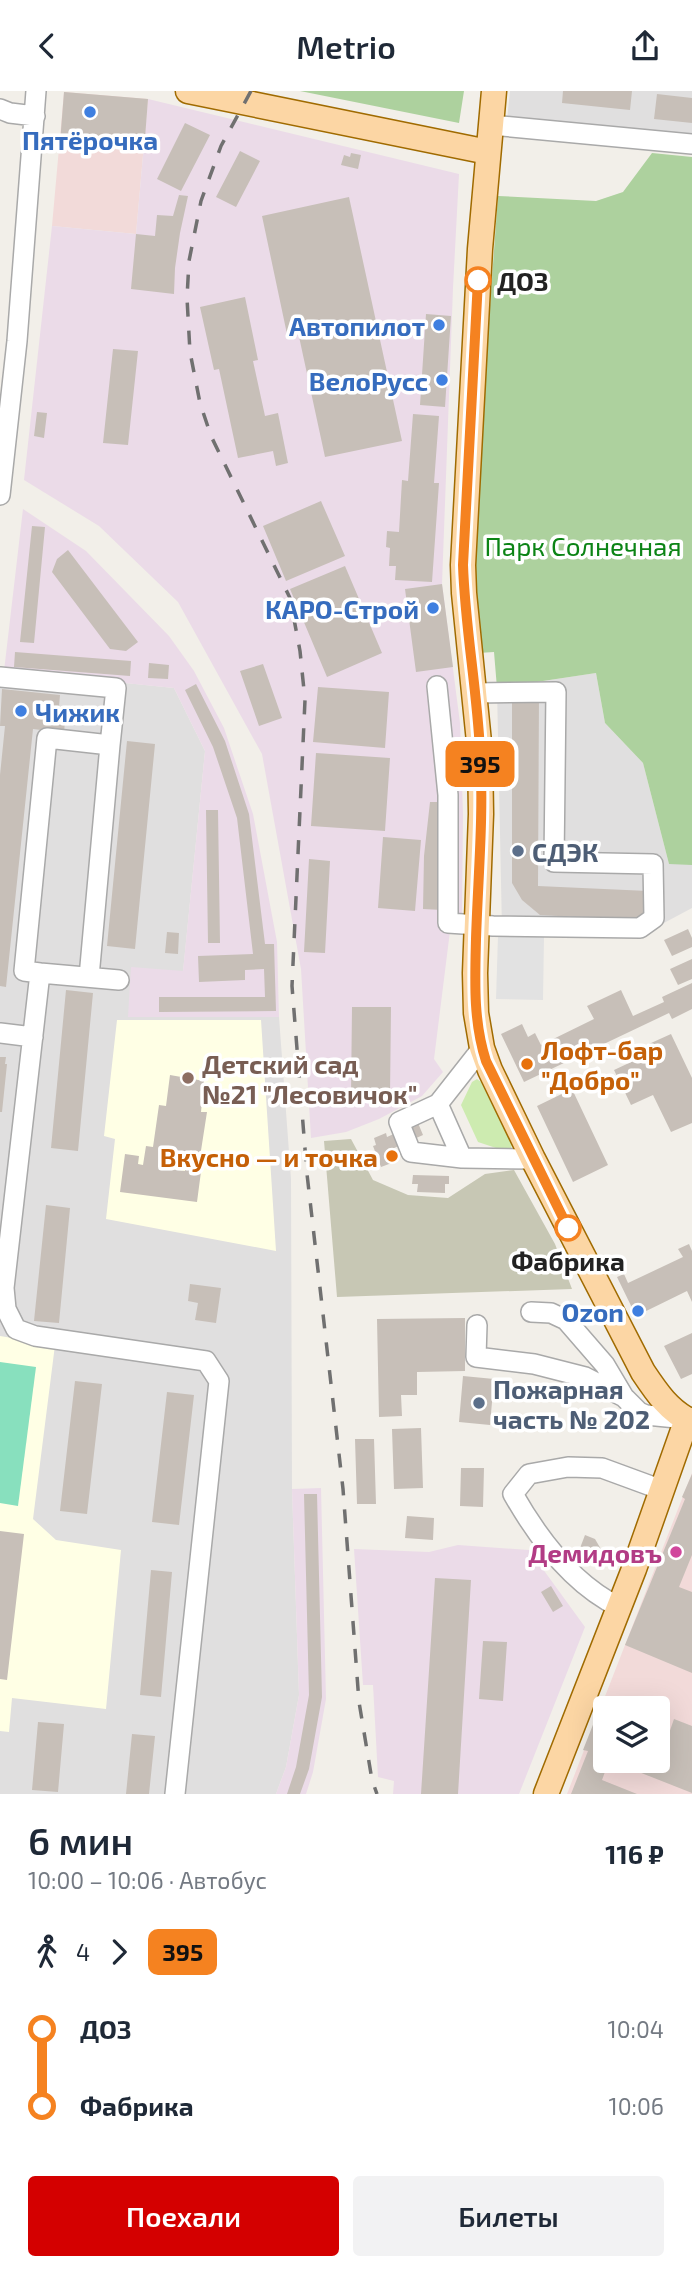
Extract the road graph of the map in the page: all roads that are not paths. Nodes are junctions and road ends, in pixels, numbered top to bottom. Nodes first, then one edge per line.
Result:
1 (36, 91) edge
2 (188, 91) edge
3 (495, 91) edge
4 (0, 109) edge
5 (34, 116) junction
6 (491, 125) junction
7 (692, 144) edge
8 (488, 152) junction
9 (0, 495) edge
10 (0, 677) edge
11 (437, 686) dead end
12 (474, 693) junction
13 (110, 744) junction
14 (477, 926) junction
15 (40, 974) junction
16 (89, 977) junction
17 (119, 980) dead end
18 (0, 1033) edge
19 (33, 1037) junction
20 (482, 1048) junction
21 (438, 1104) junction
22 (462, 1158) junction
23 (533, 1160) junction
24 (531, 1312) dead end
25 (477, 1325) dead end
26 (624, 1397) junction
27 (689, 1420) edge
28 (662, 1490) junction
29 (619, 1607) junction
30 (175, 1794) edge
31 (546, 1794) edge

1 - 5 street
2 - 8 main road
3 - 6 main road
4 - 5 street
5 - 9 street
6 - 7 street
6 - 8 main road
8 - 12 main road
10 - 13 street
11 - 14 street
12 - 14 main road
12 - 14 street
13 - 15 street
13 - 16 street
14 - 20 main road
15 - 16 street
15 - 19 street
16 - 17 street
18 - 19 street
19 - 30 street
20 - 21 street
20 - 23 main road
21 - 22 street
21 - 22 street
22 - 23 street
23 - 27 main road
24 - 26 street
25 - 26 street
26 - 27 street
27 - 28 main road
28 - 29 main road
28 - 29 street
29 - 31 main road

